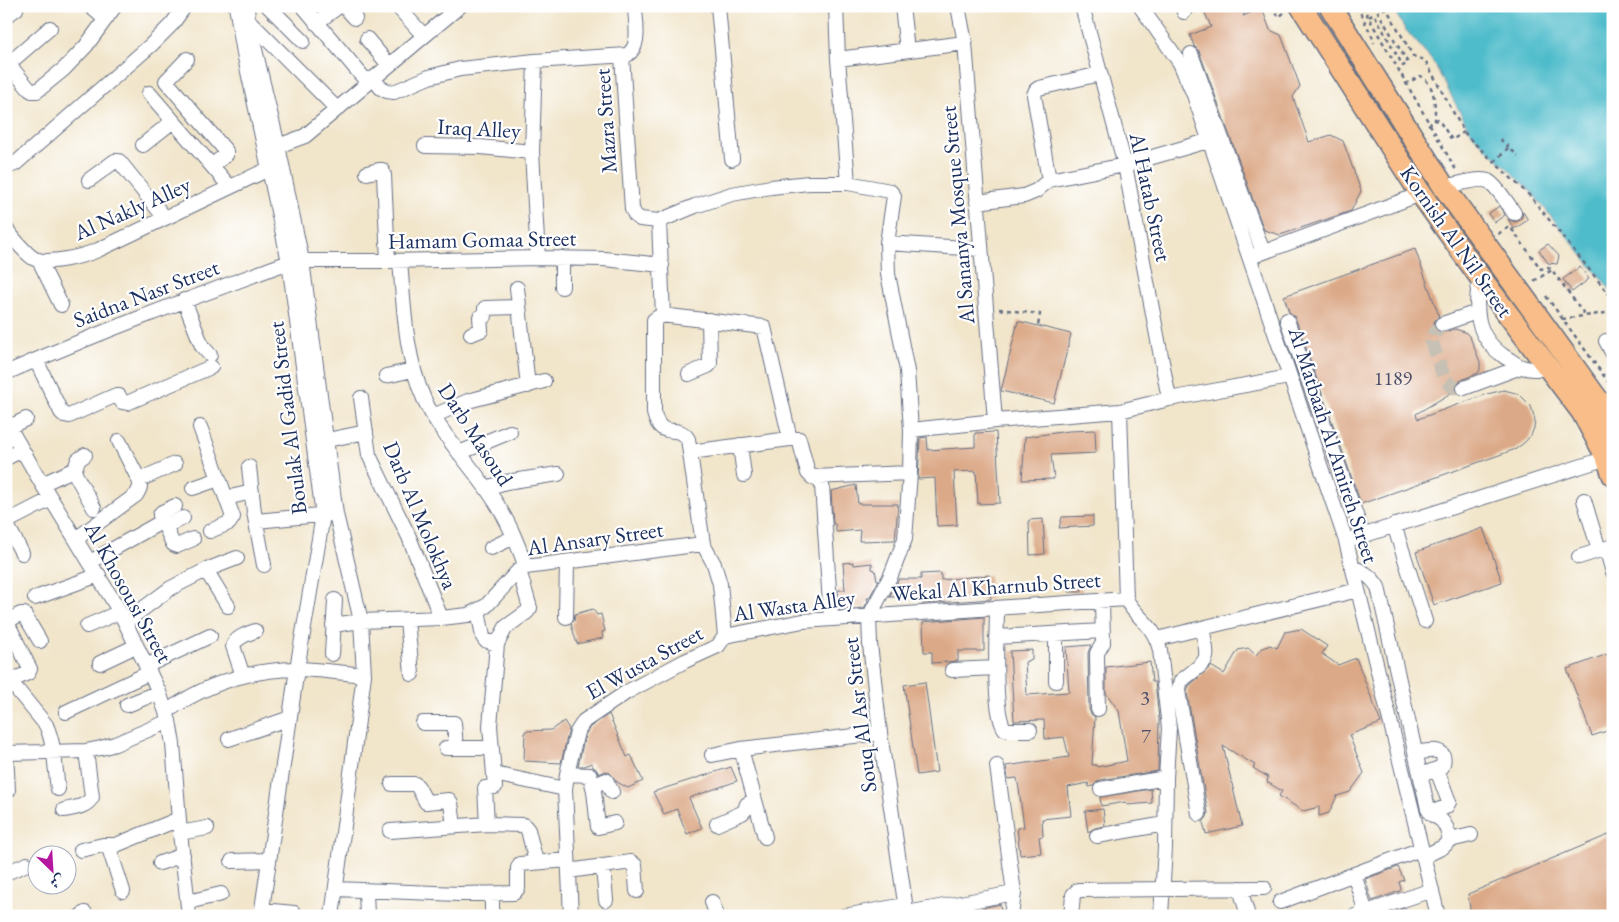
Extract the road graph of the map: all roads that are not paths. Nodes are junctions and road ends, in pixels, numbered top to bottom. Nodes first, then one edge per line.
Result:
1 (90, 6) edge
2 (115, 6) edge
3 (185, 6) edge
4 (236, 6) edge
5 (268, 6) edge
6 (303, 6) edge
7 (339, 6) edge
8 (344, 6) edge
9 (397, 6) edge
10 (460, 6) edge
11 (634, 6) edge
12 (718, 6) edge
13 (836, 6) edge
14 (902, 6) edge
15 (958, 6) edge
16 (1082, 6) edge
17 (1140, 6) edge
18 (1301, 6) edge
19 (1330, 6) edge
20 (247, 13) edge
21 (355, 18) dead end
22 (105, 19) junction
23 (316, 23) junction
24 (50, 28) dead end
25 (424, 36) junction
26 (367, 39) dead end
27 (303, 41) dead end
28 (965, 42) junction
29 (907, 50) junction
30 (1191, 54) dead end
31 (622, 56) junction
32 (838, 58) junction
33 (187, 59) dead end
34 (535, 61) junction
35 (7, 64) edge
36 (389, 65) junction
37 (1100, 74) junction
38 (371, 81) junction
39 (149, 93) dead end
40 (337, 109) junction
41 (173, 120) junction
42 (1211, 140) junction
43 (143, 145) dead end
44 (278, 146) junction
45 (424, 146) dead end
46 (532, 152) junction
47 (732, 159) dead end
48 (6, 165) edge
49 (212, 165) junction
50 (1125, 165) junction
51 (275, 166) junction
52 (368, 173) dead end
53 (89, 180) dead end
54 (1049, 180) junction
55 (848, 183) junction
56 (1454, 185) junction
57 (230, 187) junction
58 (1422, 194) junction
59 (977, 202) junction
60 (1514, 213) dead end
61 (165, 218) junction
62 (659, 221) junction
63 (8, 234) edge
64 (887, 243) junction
65 (980, 249) junction
66 (1263, 252) junction
67 (1249, 257) junction
68 (538, 258) junction
69 (562, 258) junction
70 (39, 260) junction
71 (394, 261) junction
72 (296, 262) junction
73 (662, 265) junction
74 (1480, 277) junction
75 (562, 286) dead end
76 (517, 288) dead end
77 (184, 300) junction
78 (61, 306) dead end
79 (518, 307) junction
80 (1477, 312) junction
81 (659, 318) junction
82 (709, 320) junction
83 (1287, 320) dead end
84 (1442, 324) dead end
85 (472, 334) dead end
86 (1606, 341) dead end
87 (1613, 354) edge
88 (36, 360) junction
89 (1521, 367) junction
90 (1549, 369) junction
91 (414, 370) junction
92 (6, 373) edge
93 (689, 374) dead end
94 (386, 376) dead end
95 (1289, 377) junction
96 (544, 382) dead end
97 (528, 386) junction
98 (1464, 388) dead end
99 (361, 398) dead end
100 (1169, 400) junction
101 (1120, 412) junction
102 (433, 416) junction
103 (26, 419) dead end
104 (995, 421) junction
105 (1612, 422) edge
106 (8, 424) edge
107 (200, 427) dead end
108 (912, 430) junction
109 (366, 432) junction
110 (510, 432) dead end
111 (790, 439) junction
112 (327, 440) junction
113 (120, 441) dead end
114 (740, 445) junction
115 (22, 450) junction
116 (690, 452) junction
117 (459, 453) junction
118 (85, 455) dead end
119 (6, 458) edge
120 (175, 464) dead end
121 (249, 467) dead end
122 (1610, 467) edge
123 (73, 470) junction
124 (910, 473) junction
125 (558, 474) dead end
126 (744, 475) dead end
127 (812, 477) junction
128 (139, 480) junction
129 (219, 480) junction
130 (42, 484) junction
131 (193, 488) dead end
132 (486, 488) junction
133 (252, 492) junction
134 (226, 498) junction
135 (51, 499) junction
136 (1584, 500) dead end
137 (175, 506) dead end
138 (94, 508) dead end
139 (329, 514) junction
140 (183, 518) dead end
141 (256, 521) junction
142 (6, 523) edge
143 (164, 524) junction
144 (1394, 525) junction
145 (210, 531) dead end
146 (1363, 535) junction
147 (514, 538) junction
148 (76, 539) junction
149 (193, 539) dead end
150 (1346, 540) junction
151 (703, 544) junction
152 (491, 548) dead end
153 (1606, 548) edge
154 (22, 553) dead end
155 (1579, 557) dead end
156 (237, 558) dead end
157 (90, 562) junction
158 (567, 562) junction
159 (264, 565) dead end
160 (1352, 567) junction
161 (523, 568) junction
162 (206, 570) junction
163 (1613, 572) edge
164 (99, 575) junction
165 (1358, 590) junction
166 (35, 598) dead end
167 (1126, 599) junction
168 (335, 600) dead end
169 (1102, 600) junction
170 (228, 606) dead end
171 (997, 608) junction
172 (478, 610) junction
173 (123, 617) junction
174 (566, 617) dead end
175 (869, 617) junction
176 (441, 618) junction
177 (831, 619) junction
178 (407, 620) junction
179 (7, 621) edge
180 (1425, 621) dead end
181 (361, 622) junction
182 (334, 625) junction
183 (87, 626) dead end
184 (1197, 629) junction
185 (255, 631) dead end
186 (1103, 632) junction
187 (1056, 634) junction
188 (210, 636) dead end
189 (725, 636) junction
190 (996, 637) junction
191 (1157, 639) junction
192 (40, 641) dead end
193 (497, 644) junction
194 (136, 646) junction
195 (332, 654) dead end
196 (100, 663) dead end
197 (996, 668) junction
198 (148, 669) junction
199 (297, 669) junction
200 (952, 670) dead end
201 (412, 674) dead end
202 (364, 675) junction
203 (242, 676) junction
204 (1056, 681) dead end
205 (8, 682) edge
206 (1179, 685) junction
207 (1164, 688) junction
208 (159, 692) junction
209 (127, 704) dead end
210 (1098, 708) dead end
211 (66, 712) dead end
212 (167, 717) junction
213 (290, 718) junction
214 (423, 723) dead end
215 (1030, 730) dead end
216 (880, 733) junction
217 (229, 739) dead end
218 (491, 748) junction
219 (741, 749) junction
220 (86, 751) junction
221 (53, 752) junction
222 (6, 753) edge
223 (1416, 753) junction
224 (712, 755) dead end
225 (997, 766) dead end
226 (1438, 770) junction
227 (494, 774) junction
228 (567, 774) junction
229 (1421, 775) junction
230 (1166, 778) junction
231 (392, 784) dead end
232 (593, 786) junction
233 (58, 789) dead end
234 (565, 789) junction
235 (1101, 789) dead end
236 (8, 791) dead end
237 (612, 792) dead end
238 (755, 801) junction
239 (64, 810) dead end
240 (1430, 813) junction
241 (1199, 814) dead end
242 (615, 823) dead end
243 (487, 824) junction
244 (717, 824) dead end
245 (1164, 824) junction
246 (179, 826) junction
247 (454, 826) junction
248 (207, 828) dead end
249 (390, 831) dead end
250 (1471, 835) dead end
251 (1097, 836) dead end
252 (765, 837) dead end
253 (1450, 840) junction
254 (108, 845) junction
255 (81, 850) dead end
256 (1422, 853) junction
257 (183, 855) junction
258 (232, 860) dead end
259 (269, 860) junction
260 (536, 862) junction
261 (160, 863) dead end
262 (27, 864) dead end
263 (568, 866) junction
264 (603, 867) junction
265 (6, 873) edge
266 (1354, 874) junction
267 (1162, 888) junction
268 (1240, 888) junction
269 (1264, 888) dead end
270 (336, 889) junction
271 (1432, 890) junction
272 (123, 891) dead end
273 (366, 891) junction
274 (637, 891) dead end
275 (1014, 893) junction
276 (221, 894) dead end
277 (492, 895) junction
278 (606, 900) dead end
279 (1280, 902) dead end
280 (188, 909) edge
281 (906, 911) edge
282 (262, 913) edge
283 (294, 913) dead end
284 (1362, 915) edge
285 (332, 916) edge
286 (367, 916) edge
287 (492, 916) edge
288 (571, 916) edge
289 (844, 916) edge
290 (1011, 916) edge
291 (1071, 916) edge
292 (1160, 916) edge
293 (1248, 916) edge
294 (1438, 916) edge

1 - 22 street
2 - 22 street
3 - 48 street
4 - 51 street, Boulak Al Gadid Street
5 - 27 street
6 - 23 street
7 - 23 street
8 - 21 street
9 - 25 street
10 - 25 street
11 - 31 street, Mazra Street
12 - 47 street
13 - 32 street
14 - 29 street
15 - 28 street, Al Sananya Mosque Street
16 - 37 street, Al Hatab Street
17 - 42 street, Al Matbaah Al Amireh Street
18 - 58 highway, Kornish Al Nil Street
19 - 56 highway, Kornish Al Nil Street
20 - 40 street
20 - 44 street, Boulak Al Gadid Street
22 - 35 street
23 - 38 street
24 - 35 street
25 - 36 street
26 - 36 street
28 - 29 street
28 - 59 street, Al Sananya Mosque Street
29 - 32 street
30 - 66 street
31 - 34 street
31 - 62 street, Mazra Street
32 - 55 street
33 - 49 street
34 - 38 street
34 - 46 street
36 - 38 street
37 - 50 street, Al Hatab Street
37 - 54 street
38 - 40 street
39 - 41 street
40 - 44 street
41 - 43 street
41 - 49 street
42 - 50 street
42 - 67 street, Al Matbaah Al Amireh Street
44 - 51 street, Boulak Al Gadid Street
45 - 46 street, Iraq Alley
46 - 68 street
49 - 57 street
50 - 54 street
50 - 100 street, Al Hatab Street
51 - 57 street, Al Nakly Alley
51 - 72 street, Boulak Al Gadid Street
52 - 71 street, Darb Masoud
53 - 61 street
54 - 59 street
55 - 62 street
55 - 64 street, Souq Al Asr Street
56 - 60 street
56 - 105 highway, Kornish Al Nil Street
57 - 61 street, Al Nakly Alley
58 - 66 street
58 - 74 highway, Kornish Al Nil Street
59 - 65 street, Al Sananya Mosque Street
61 - 70 street, Al Nakly Alley
62 - 73 street
63 - 70 street
64 - 65 street
64 - 108 street, Souq Al Asr Street
65 - 104 street, Al Sananya Mosque Street
66 - 67 street
67 - 95 street, Al Matbaah Al Amireh Street
68 - 69 street, Hamam Gomaa Street
68 - 71 street, Hamam Gomaa Street
69 - 73 street, Hamam Gomaa Street
69 - 75 street
70 - 78 street
71 - 72 street, Hamam Gomaa Street
71 - 91 street, Darb Masoud
72 - 77 street, Saidna Nasr Street
72 - 112 street, Boulak Al Gadid Street
72 - 139 street, Boulak Al Gadid Street
73 - 81 street
74 - 80 street
74 - 90 highway, Kornish Al Nil Street
76 - 79 street
77 - 88 street, Saidna Nasr Street
77 - 88 street
79 - 85 street
79 - 97 street
80 - 84 street
80 - 89 street
81 - 82 street
81 - 116 street, El Wusta Street
82 - 93 street
82 - 111 street
83 - 146 street
86 - 87 street
88 - 92 street, Saidna Nasr Street
89 - 90 street
89 - 98 street
90 - 122 highway, Kornish Al Nil Street
91 - 94 street
91 - 102 street, Darb Masoud
95 - 100 street
95 - 150 street, Al Matbaah Al Amireh Street
96 - 97 street
97 - 102 street
99 - 109 street, Darb Al Molokhya
100 - 101 street
101 - 104 street
101 - 167 street
102 - 117 street, Darb Masoud
103 - 106 street
104 - 108 street
106 - 115 street, Al Khosousi Street
107 - 129 street
108 - 124 street, Souq Al Asr Street
109 - 112 street
109 - 176 street, Darb Al Molokhya
110 - 117 street
111 - 114 street
111 - 127 street
112 - 139 street, Boulak Al Gadid Street
113 - 128 street
114 - 116 street
114 - 126 street
115 - 119 street
115 - 130 street, Al Khosousi Street
116 - 151 street, El Wusta Street
117 - 132 street, Darb Masoud
118 - 123 street
120 - 128 street
121 - 133 street
122 - 144 street
123 - 130 street
123 - 138 street
124 - 127 street
124 - 175 street, Souq Al Asr Street
125 - 132 street
127 - 177 street
128 - 148 street
129 - 131 street
129 - 134 street
130 - 135 street, Al Khosousi Street
132 - 147 street, Darb Masoud
133 - 134 street
133 - 141 street
134 - 145 street
135 - 142 street
135 - 148 street, Al Khosousi Street
136 - 153 street
137 - 143 street
139 - 141 street
139 - 181 street
139 - 199 street, Boulak Al Gadid Street
140 - 143 street
141 - 159 street
142 - 154 street
143 - 149 street
143 - 157 street
144 - 146 street
144 - 180 street
146 - 150 street
147 - 152 street
147 - 161 street, Darb Masoud
148 - 157 street, Al Khosousi Street
150 - 160 street, Al Matbaah Al Amireh Street
151 - 158 street, Al Ansary Street
151 - 189 street, El Wusta Street
153 - 155 street
153 - 163 street
156 - 162 street
157 - 164 street, Al Khosousi Street
158 - 161 street, Al Ansary Street
158 - 174 street
160 - 165 street, Al Matbaah Al Amireh Street
160 - 223 street
161 - 172 street, Al Ansary Street
161 - 193 street, Darb Masoud
162 - 170 street
162 - 173 street
164 - 166 street
164 - 173 street, Al Khosousi Street
165 - 184 street
165 - 256 street, Al Matbaah Al Amireh Street
167 - 169 street, Wekal Al Kharnub Street
167 - 191 street
168 - 182 street
169 - 171 street, Wekal Al Kharnub Street
169 - 186 street
171 - 175 street, Wekal Al Kharnub Street
171 - 190 street
172 - 176 street, Al Ansary Street
172 - 193 street
173 - 183 street
173 - 194 street, Al Khosousi Street
175 - 177 street, Al Wasta Alley
175 - 216 street, Souq Al Asr Street
176 - 178 street, Al Ansary Street
177 - 189 street, Al Wasta Alley
178 - 181 street, Al Ansary Street
178 - 201 street
179 - 192 street
179 - 205 street
181 - 182 street, Al Ansary Street
181 - 202 street
182 - 195 street
184 - 191 street
184 - 206 street
185 - 203 street
186 - 187 street
186 - 210 street
187 - 190 street
187 - 204 street
188 - 198 street
189 - 228 street, El Wusta Street
190 - 197 street
191 - 207 street
193 - 218 street
194 - 196 street
194 - 198 street, Al Khosousi Street
197 - 200 street
197 - 215 street
198 - 208 street, Al Khosousi Street
198 - 211 street
199 - 202 street
199 - 203 street
199 - 213 street, Boulak Al Gadid Street
202 - 270 street
203 - 212 street
205 - 221 street
206 - 207 street
206 - 241 street
207 - 230 street
208 - 209 street
208 - 212 street, Al Khosousi Street
212 - 220 street
212 - 246 street, Al Khosousi Street
213 - 217 street
213 - 259 street, Boulak Al Gadid Street
214 - 218 street
216 - 219 street
216 - 281 street, Souq Al Asr Street
218 - 227 street
219 - 224 street
219 - 238 street
220 - 221 street
220 - 239 street
221 - 222 street
221 - 233 street
222 - 236 street
223 - 226 street
223 - 229 street
225 - 275 street
226 - 229 street
226 - 240 street
227 - 234 street
227 - 243 street
228 - 232 street
228 - 234 street, El Wusta Street
229 - 240 street
230 - 235 street
230 - 245 street
231 - 247 street
232 - 237 street
232 - 242 street
234 - 263 street, El Wusta Street
238 - 244 street
238 - 252 street
240 - 253 street
243 - 247 street
243 - 260 street
245 - 251 street
245 - 267 street
246 - 248 street
246 - 254 street
246 - 257 street, Al Khosousi Street
247 - 249 street
250 - 253 street
253 - 256 street
254 - 255 street
254 - 272 street
256 - 266 street
256 - 271 street, Al Matbaah Al Amireh Street
257 - 261 street
257 - 280 street, Al Khosousi Street
258 - 259 street
259 - 282 street, Boulak Al Gadid Street
260 - 263 street
260 - 277 street
262 - 265 street
263 - 264 street
263 - 288 street, El Wusta Street
264 - 274 street
264 - 278 street
266 - 279 street
266 - 284 street
267 - 268 street
267 - 291 street
267 - 292 street
268 - 269 street
268 - 293 street
270 - 273 street
270 - 285 street
271 - 284 street
271 - 294 street, Al Matbaah Al Amireh Street
273 - 277 street
273 - 286 street
275 - 281 street
275 - 290 street
276 - 280 street
277 - 287 street
281 - 289 street
282 - 283 street

